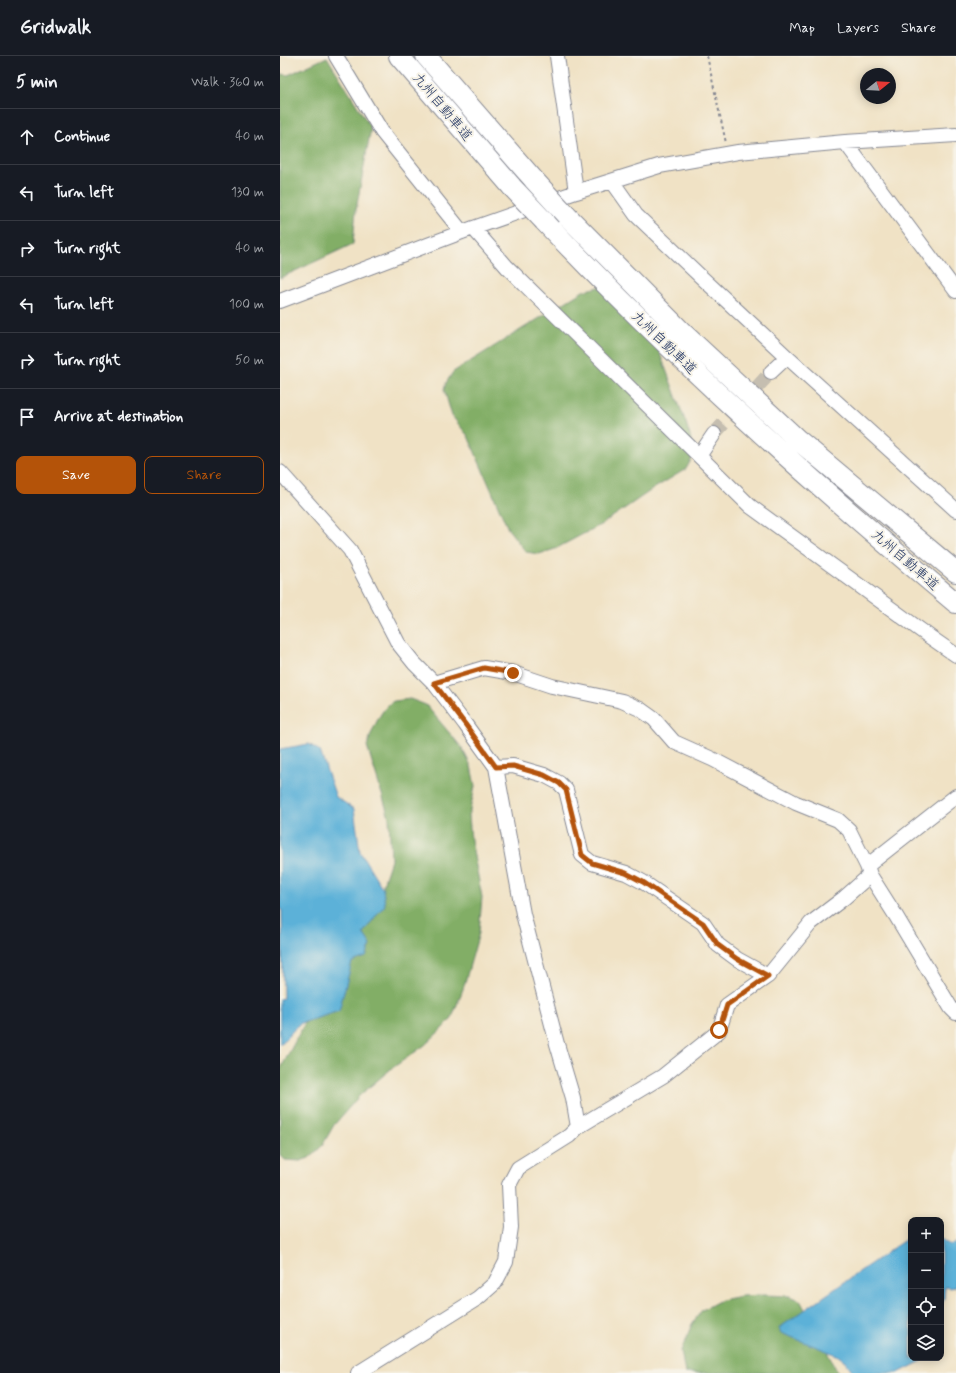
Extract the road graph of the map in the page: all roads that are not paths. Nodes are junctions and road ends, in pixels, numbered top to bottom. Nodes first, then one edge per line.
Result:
1 (336, 56) edge
2 (399, 56) edge
3 (426, 56) edge
4 (429, 56) edge
5 (557, 56) edge
6 (443, 77) junction
7 (956, 135) edge
8 (845, 142) junction
9 (612, 180) junction
10 (576, 192) junction
11 (467, 230) junction
12 (956, 291) edge
13 (280, 301) edge
14 (787, 357) junction
15 (771, 372) tunnel mouth
16 (714, 434) tunnel mouth
17 (699, 456) junction
18 (280, 472) edge
19 (956, 510) edge
20 (956, 572) edge
21 (956, 603) edge
22 (956, 655) edge
23 (434, 683) junction
24 (496, 767) junction
25 (956, 796) edge
26 (869, 870) junction
27 (768, 976) junction
28 (956, 1013) edge
29 (578, 1127) junction
30 (358, 1373) edge

1 - 11 street
2 - 21 highway, 九州自動車道, bridge
3 - 6 highway, 九州自動車道
4 - 6 highway
5 - 10 street
6 - 20 highway, 九州自動車道, bridge
7 - 8 street
8 - 9 street
8 - 12 street
9 - 10 street
9 - 14 street
10 - 11 street
11 - 13 street
11 - 17 street
14 - 15 street
14 - 19 street
16 - 17 street
17 - 22 street
18 - 23 street
23 - 24 street
23 - 26 street
24 - 27 street
24 - 29 street
25 - 26 street
26 - 27 street
26 - 28 street
27 - 29 street
29 - 30 street

